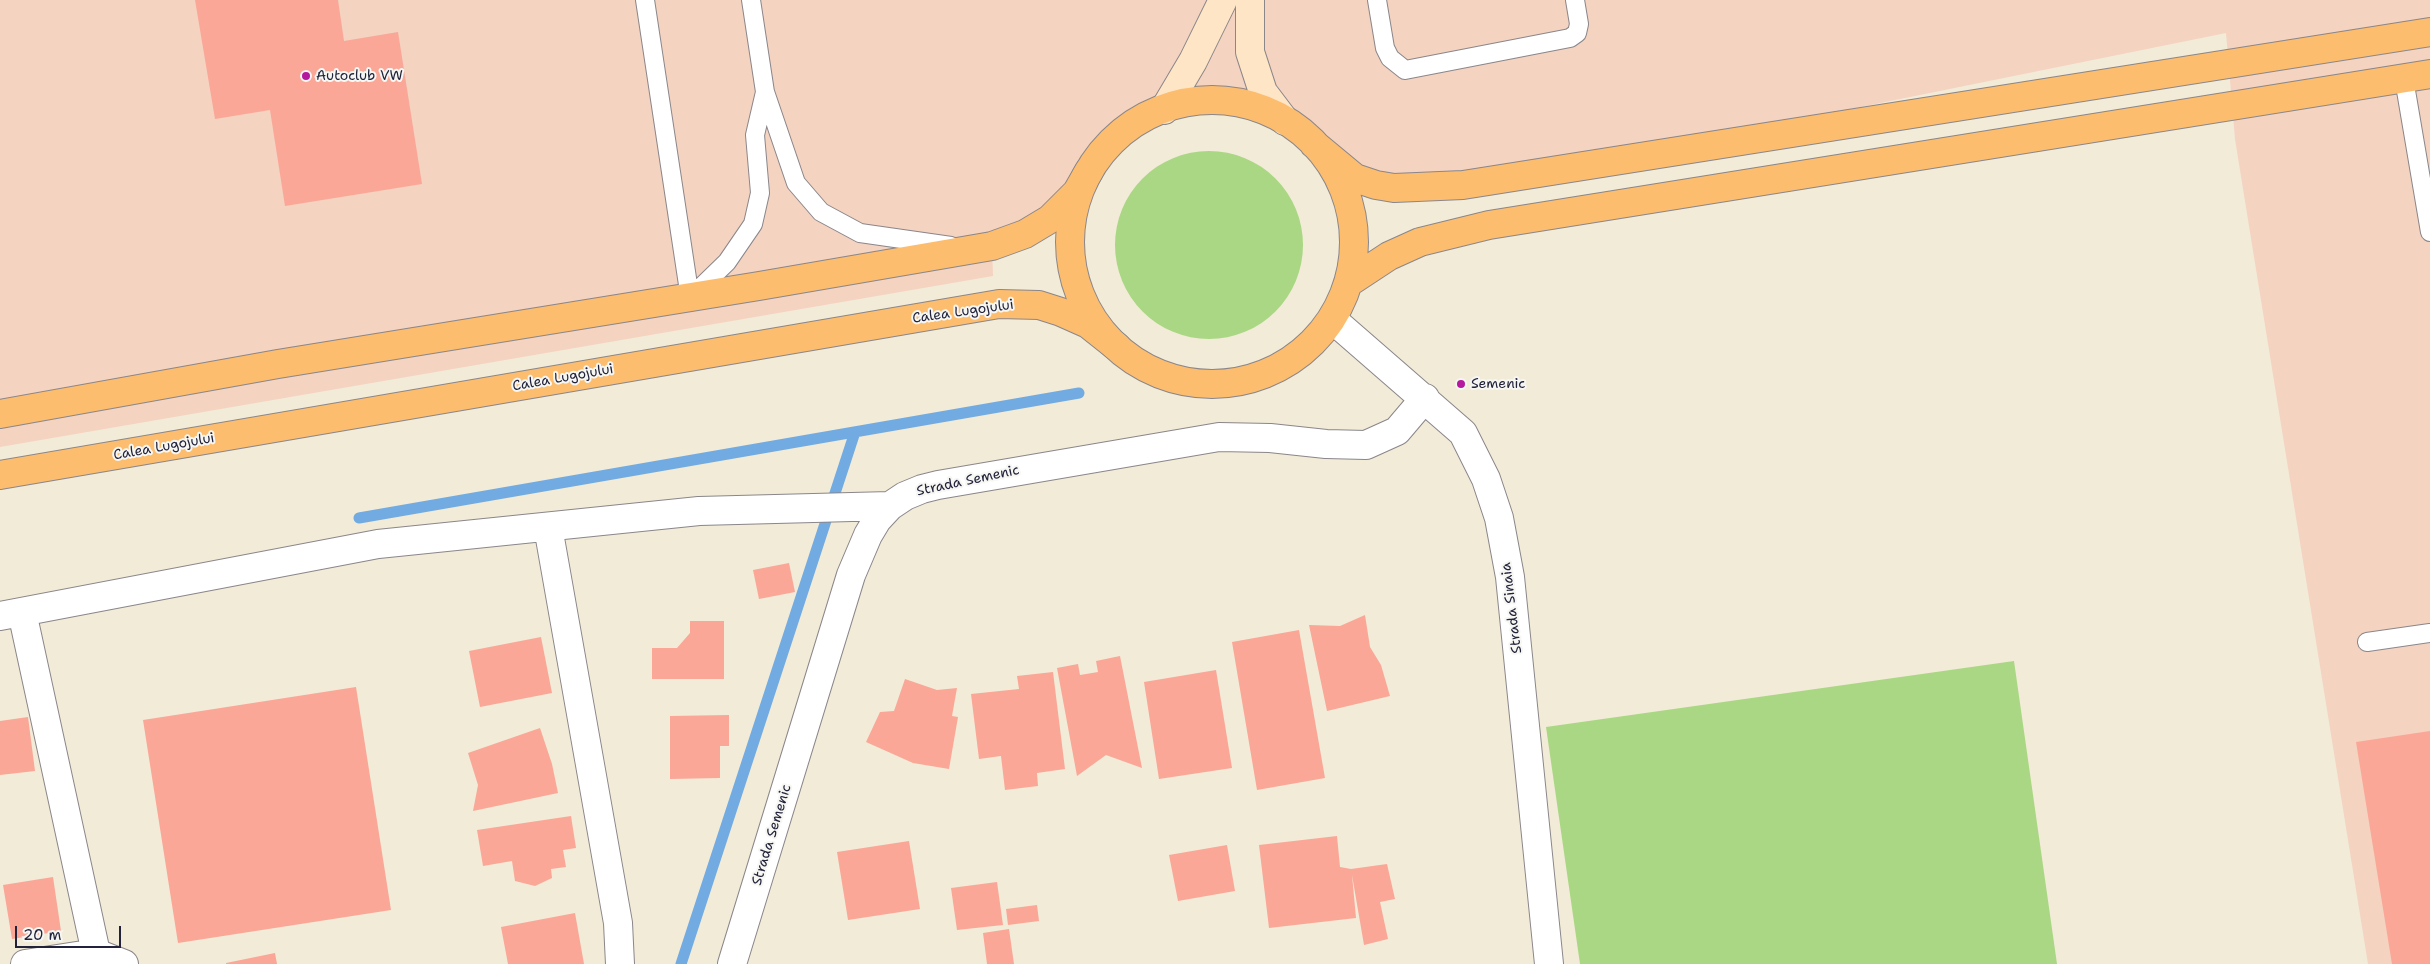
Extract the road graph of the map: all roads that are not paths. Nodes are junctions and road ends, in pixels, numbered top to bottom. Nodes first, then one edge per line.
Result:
1 (645, 0) edge
2 (752, 0) edge
3 (1223, 0) edge
4 (1250, 0) edge
5 (1377, 0) edge
6 (1575, 0) edge
7 (2430, 32) edge
8 (2430, 74) edge
9 (2404, 79) junction
10 (766, 92) junction
11 (1164, 110) junction
12 (1286, 121) junction
13 (1314, 144) junction
14 (1089, 171) junction
15 (2430, 232) edge
16 (979, 249) junction
17 (1348, 283) junction
18 (690, 298) junction
19 (1332, 319) junction
20 (1117, 347) junction
21 (1424, 398) junction
22 (0, 414) edge
23 (0, 475) edge
24 (890, 506) junction
25 (548, 527) junction
26 (11, 614) edge
27 (2430, 634) edge
28 (2367, 642) dead end
29 (96, 954) junction
30 (25, 964) edge
31 (124, 964) edge
32 (620, 964) edge
33 (732, 964) edge
34 (1549, 964) edge

1 - 18 lane
2 - 10 lane
3 - 11 street
4 - 12 street
5 - 6 lane
7 - 13 main road
8 - 9 main road
9 - 15 lane
9 - 17 main road
10 - 16 lane
10 - 18 lane
11 - 12 main road
11 - 14 main road
12 - 13 main road
13 - 17 main road
14 - 16 main road
14 - 20 main road
16 - 18 main road
17 - 19 main road
18 - 22 main road
19 - 20 main road
19 - 21 street, Strada Sinaia
20 - 23 main road, Calea Lugojului
21 - 24 street, Strada Semenic
21 - 34 street, Strada Sinaia
24 - 25 street
24 - 33 street, Strada Semenic
25 - 26 street
25 - 32 street
26 - 29 street
27 - 28 lane
29 - 30 street
29 - 31 street

